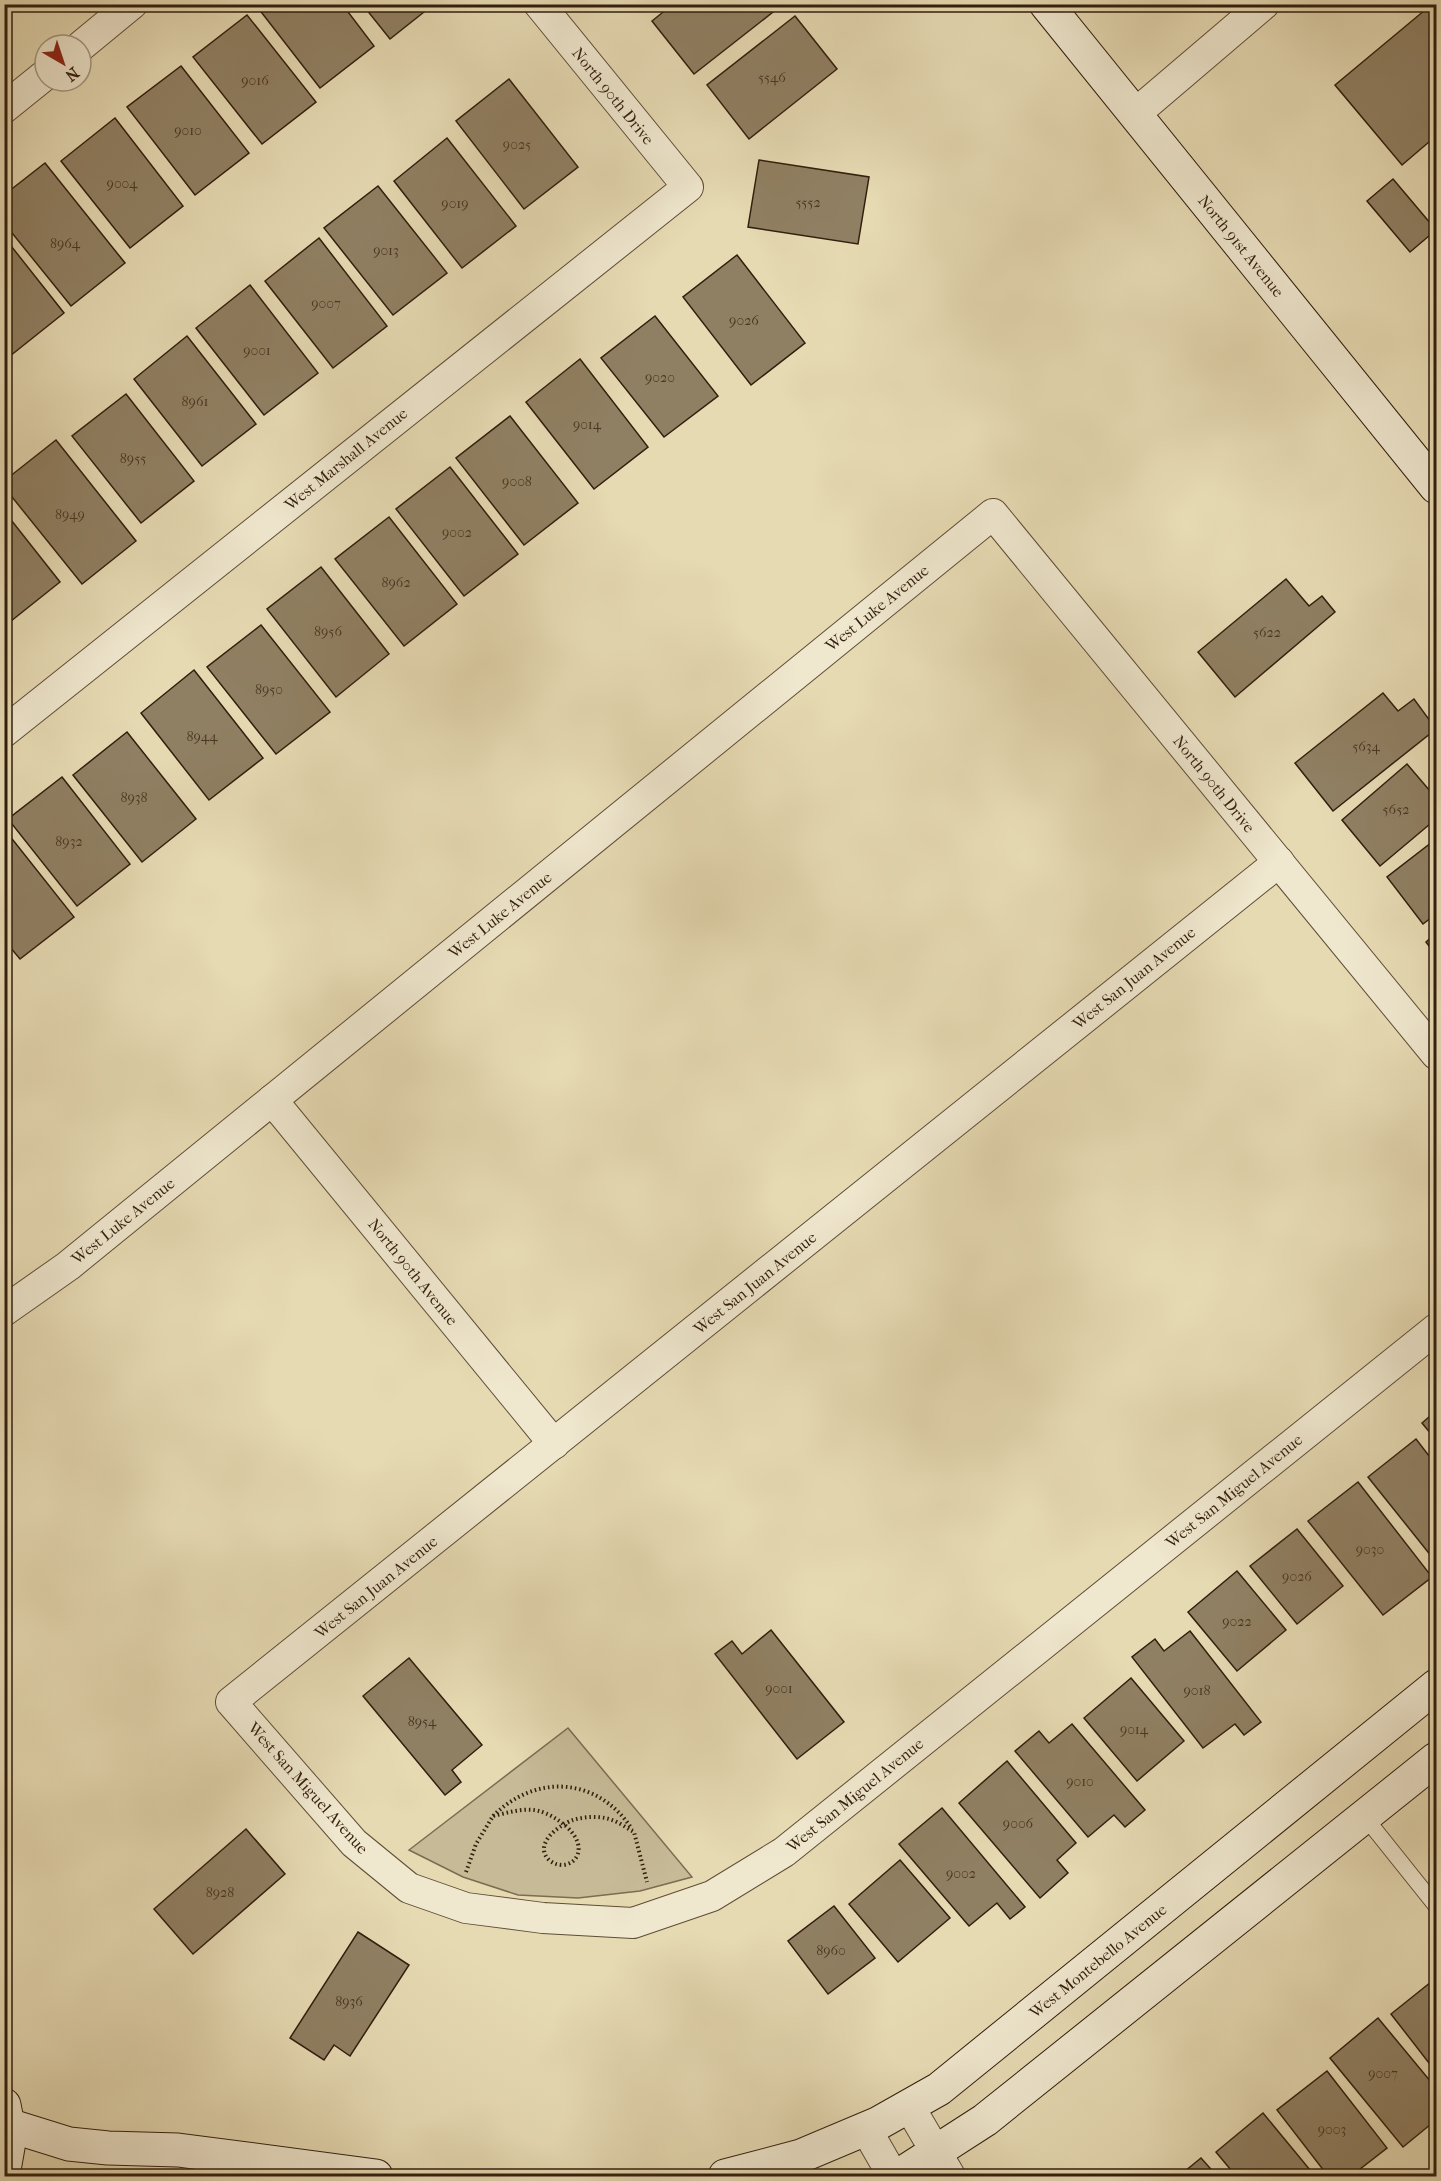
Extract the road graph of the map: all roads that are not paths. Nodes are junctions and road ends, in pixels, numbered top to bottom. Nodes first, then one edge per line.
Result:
1 (132, 4) edge
2 (539, 4) edge
3 (1046, 4) edge
4 (1264, 4) edge
5 (93, 36) edge
6 (33, 85) edge
7 (4, 108) edge
8 (1135, 114) junction
9 (688, 187) joint
10 (1437, 487) edge
11 (993, 514) joint
12 (4, 732) edge
13 (1279, 862) junction
14 (1437, 1054) edge
15 (272, 1100) junction
16 (4, 1311) edge
17 (1437, 1329) edge
18 (554, 1444) junction
19 (1437, 1686) edge
20 (231, 1702) joint
21 (1437, 1759) edge
22 (1364, 1816) junction
23 (1437, 1906) edge
24 (909, 2106) junction
25 (6, 2115) edge
26 (866, 2128) junction
27 (943, 2164) edge
28 (4, 2170) edge
29 (376, 2176) edge
30 (725, 2176) edge
31 (893, 2176) edge
32 (898, 2176) edge

1 - 5 street
2 - 9 street, North 90th Drive
3 - 8 street, North 91st Avenue
4 - 8 street
6 - 7 street
8 - 10 street, North 91st Avenue
9 - 12 street, West Marshall Avenue
11 - 13 street, North 90th Drive
11 - 15 street, West Luke Avenue
13 - 14 street, North 90th Drive
13 - 18 street, West San Juan Avenue
15 - 16 street, West Luke Avenue
15 - 18 street, North 90th Avenue
17 - 20 street, West San Miguel Avenue
18 - 20 street, West San Juan Avenue
19 - 24 street, West Montebello Avenue
21 - 22 street
22 - 23 lane
22 - 27 street
24 - 26 street, West Montebello Avenue
24 - 27 street
25 - 28 street
25 - 29 street
26 - 30 street, West Montebello Avenue
26 - 31 street
27 - 32 street

